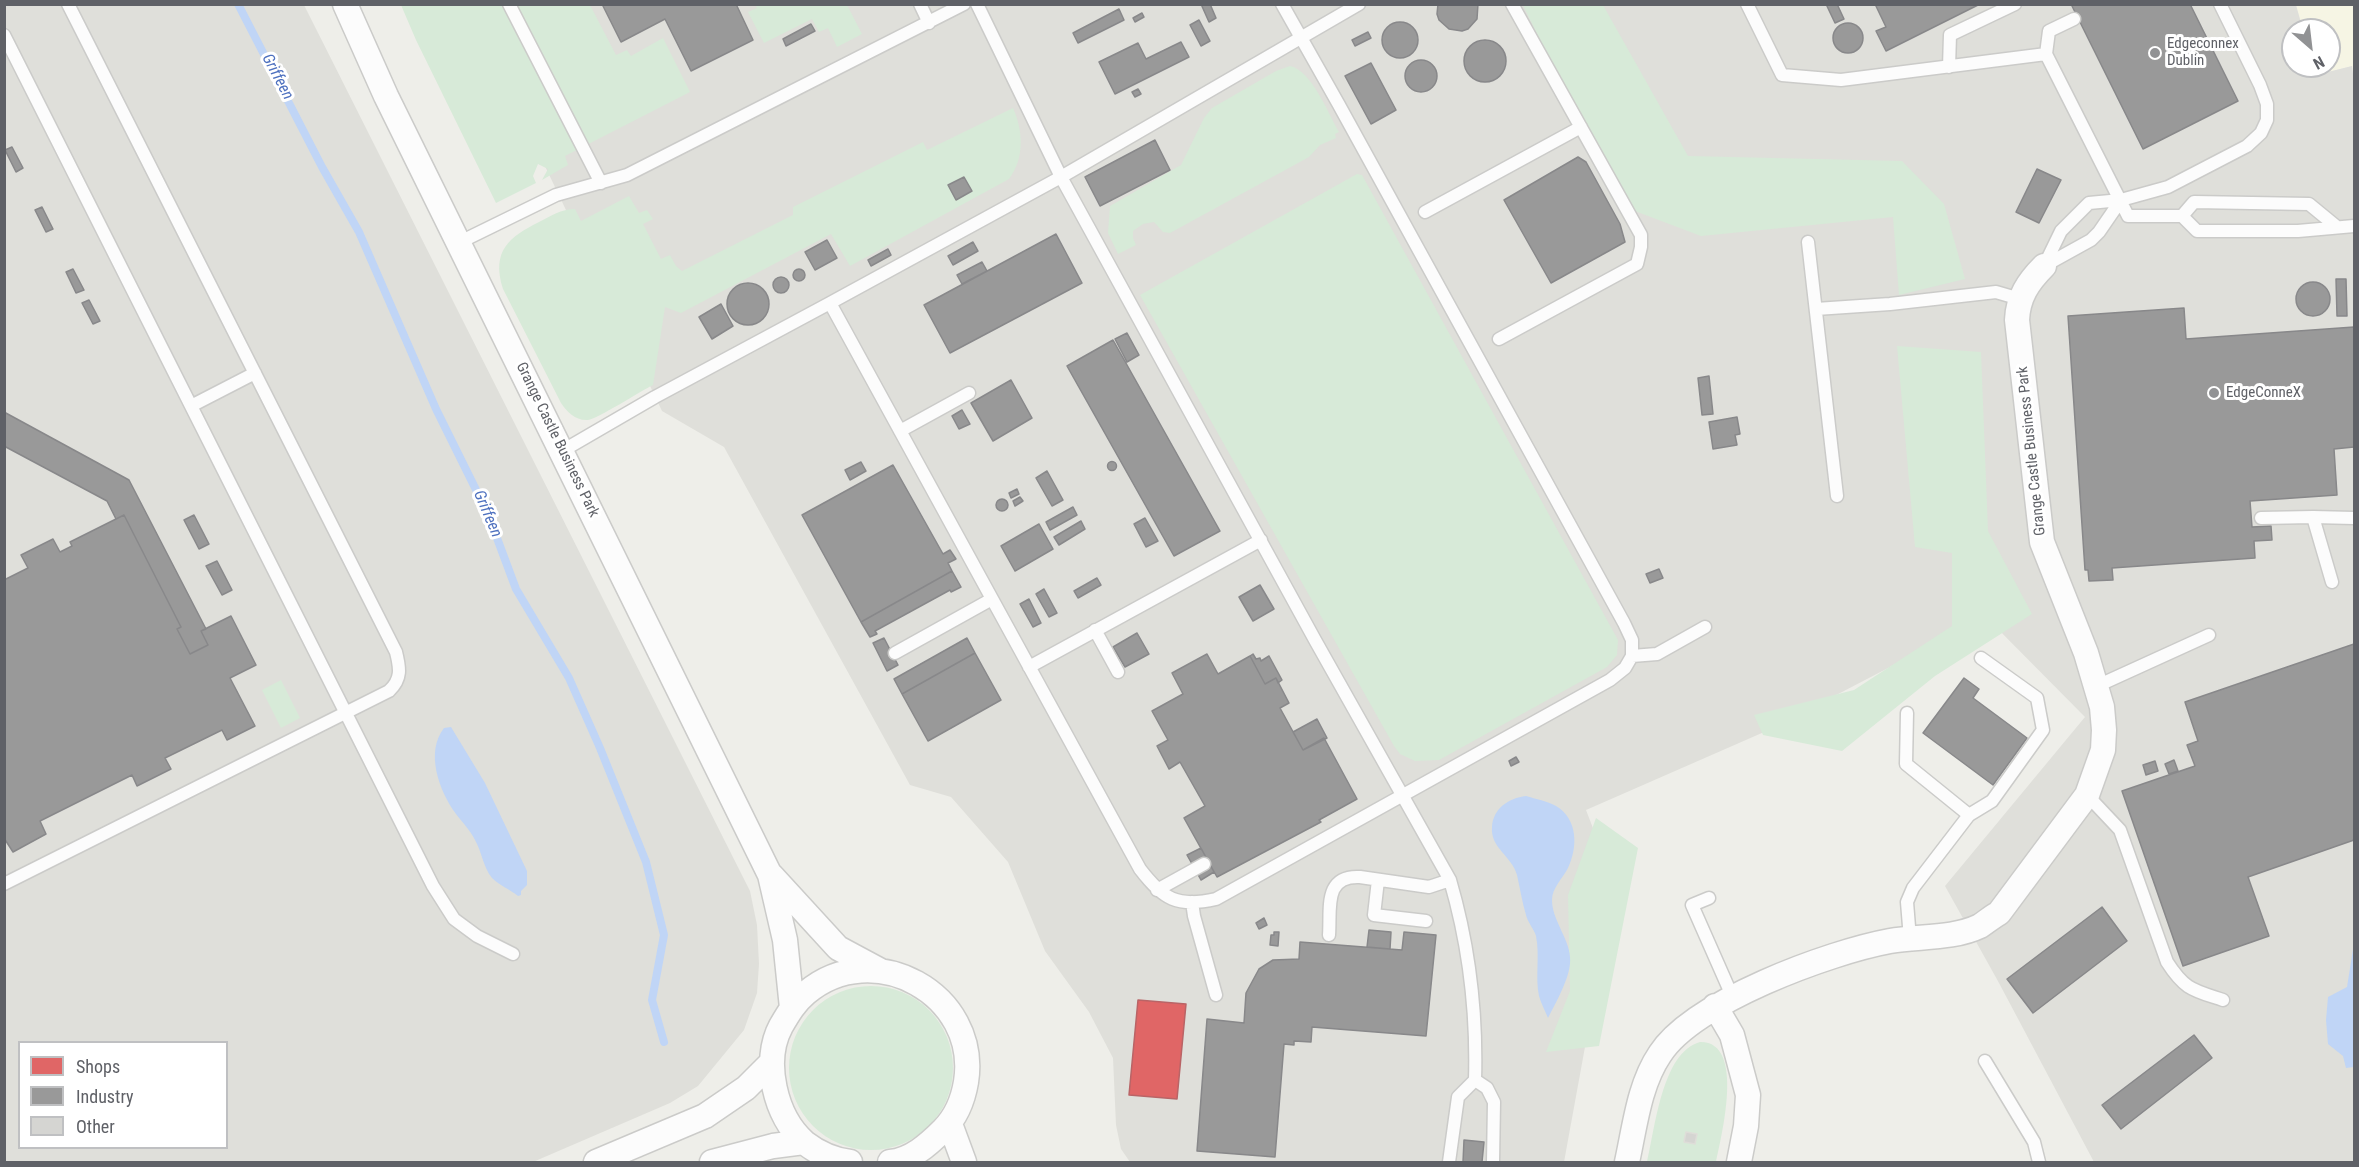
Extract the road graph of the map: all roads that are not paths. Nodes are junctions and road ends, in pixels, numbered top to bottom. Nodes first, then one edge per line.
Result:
1 (68, 4) edge
2 (345, 4) edge
3 (509, 4) edge
4 (920, 4) edge
5 (964, 4) edge
6 (977, 4) edge
7 (1282, 4) edge
8 (1359, 4) edge
9 (1512, 4) edge
10 (1747, 4) edge
11 (2015, 4) edge
12 (2220, 4) edge
13 (2074, 18) dead end
14 (929, 23) junction
15 (4, 35) edge
16 (1301, 38) junction
17 (2046, 54) junction
18 (1949, 66) junction
19 (1581, 127) junction
20 (1061, 177) junction
21 (601, 183) junction
22 (2121, 200) junction
23 (1425, 212) dead end
24 (2182, 216) junction
25 (2355, 226) edge
26 (2337, 227) junction
27 (1808, 242) dead end
28 (458, 243) junction
29 (2044, 266) junction
30 (2020, 299) junction
31 (830, 303) junction
32 (1816, 309) junction
33 (1499, 339) dead end
34 (255, 373) junction
35 (969, 393) dead end
36 (191, 406) junction
37 (900, 431) junction
38 (562, 451) junction
39 (1837, 496) dead end
40 (2313, 517) junction
41 (2261, 518) dead end
42 (2355, 518) edge
43 (1261, 540) junction
44 (2332, 582) dead end
45 (992, 599) junction
46 (1705, 627) dead end
47 (1095, 630) junction
48 (2208, 635) dead end
49 (895, 652) dead end
50 (1632, 656) junction
51 (1981, 658) dead end
52 (1029, 667) junction
53 (1118, 672) dead end
54 (2097, 686) junction
55 (347, 713) junction
56 (1907, 713) dead end
57 (1403, 795) junction
58 (2087, 795) junction
59 (1969, 814) junction
60 (1204, 864) dead end
61 (770, 875) junction
62 (1378, 880) junction
63 (1450, 880) junction
64 (4, 884) edge
65 (1157, 890) junction
66 (1709, 898) dead end
67 (1192, 902) junction
68 (1426, 921) dead end
69 (1329, 935) dead end
70 (1910, 939) junction
71 (513, 954) dead end
72 (879, 970) junction
73 (1216, 995) dead end
74 (2223, 1000) dead end
75 (1724, 1002) junction
76 (792, 1008) junction
77 (1985, 1061) dead end
78 (772, 1062) junction
79 (1475, 1080) junction
80 (950, 1124) junction
81 (804, 1142) junction
82 (596, 1162) edge
83 (712, 1162) edge
84 (850, 1162) edge
85 (890, 1162) edge
86 (964, 1162) edge
87 (1449, 1162) edge
88 (1493, 1162) edge
89 (1627, 1162) edge
90 (1739, 1162) edge
91 (2039, 1162) edge

1 - 34 lane
2 - 28 street, Grange Castle Business Park
3 - 21 lane
4 - 14 lane
5 - 14 lane
6 - 20 lane
7 - 16 lane
8 - 16 lane
9 - 19 lane
10 - 18 lane
11 - 18 lane
12 - 22 lane
13 - 17 lane
14 - 21 lane
15 - 36 lane
16 - 20 lane
16 - 50 lane
17 - 18 lane
17 - 22 lane
19 - 23 lane
19 - 33 lane
20 - 31 lane
20 - 43 lane
21 - 28 lane
22 - 24 lane
22 - 29 lane
22 - 29 lane
24 - 26 lane
24 - 26 lane
25 - 26 lane
27 - 32 lane
28 - 38 street, Grange Castle Business Park
29 - 30 street, Grange Castle Business Park
30 - 32 lane
30 - 54 street, Grange Castle Business Park
31 - 37 lane
31 - 38 lane
32 - 39 lane
34 - 36 lane
34 - 55 lane
35 - 37 lane
36 - 55 lane
37 - 45 lane
38 - 61 street, Grange Castle Business Park
40 - 41 lane
40 - 42 lane
40 - 44 lane
43 - 47 lane
43 - 57 lane
45 - 49 lane
45 - 52 lane
46 - 50 lane
47 - 52 lane
47 - 53 lane
48 - 54 lane
50 - 57 lane
51 - 59 lane
52 - 65 lane
54 - 58 street, Grange Castle Business Park
55 - 64 lane
55 - 71 lane
56 - 59 lane
57 - 63 lane
57 - 67 lane
58 - 70 street, Grange Castle Business Park
58 - 74 lane
59 - 70 lane
60 - 65 lane
61 - 72 street, Grange Castle Business Park
61 - 76 street, Grange Castle Business Park
62 - 63 lane
62 - 68 lane
62 - 69 lane
63 - 79 lane
65 - 67 lane
66 - 75 lane
67 - 73 lane
70 - 75 street, Grange Castle Business Park
72 - 76 street
72 - 80 street
75 - 89 street, Grange Castle Business Park
75 - 90 street
76 - 78 street
77 - 91 lane
78 - 81 street
78 - 82 street
79 - 87 lane
79 - 88 lane
80 - 85 street
80 - 86 street
81 - 83 street
81 - 84 street

